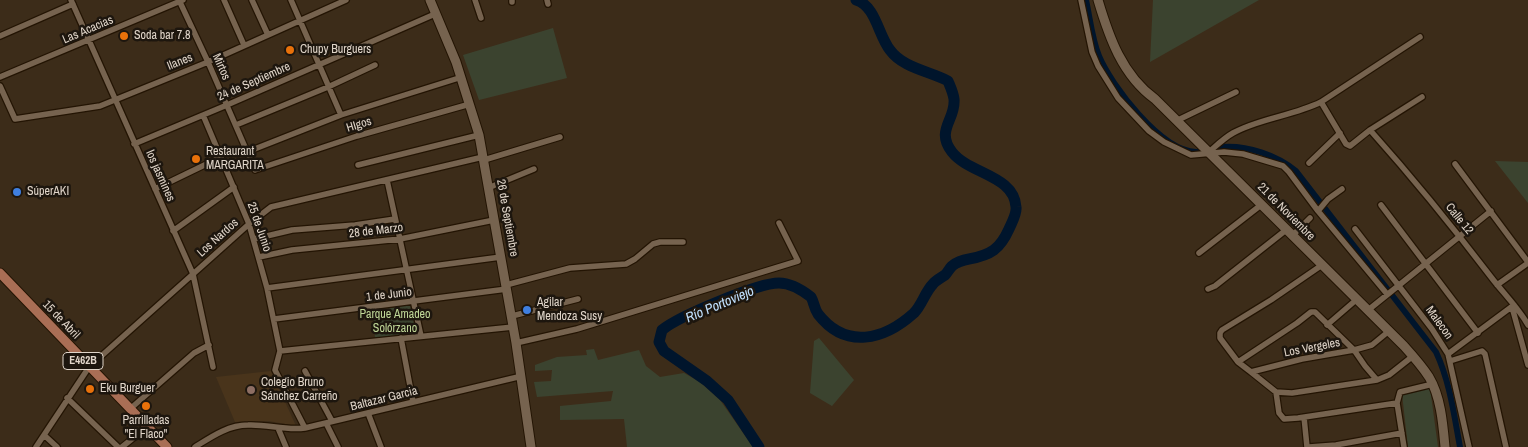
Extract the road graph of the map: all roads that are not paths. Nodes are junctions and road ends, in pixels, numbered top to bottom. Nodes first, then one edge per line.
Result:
1 (181, 0) edge
2 (224, 0) edge
3 (252, 0) edge
4 (291, 0) edge
5 (346, 0) edge
6 (430, 0) edge
7 (475, 0) edge
8 (1081, 0) edge
9 (1098, 0) edge
10 (72, 2) edge
11 (436, 14) junction
12 (481, 18) dead end
13 (300, 20) junction
14 (268, 35) junction
15 (0, 36) edge
16 (1420, 37) dead end
17 (89, 40) junction
18 (244, 45) junction
19 (208, 62) junction
20 (318, 64) junction
21 (375, 65) dead end
22 (0, 77) edge
23 (462, 77) junction
24 (0, 86) edge
25 (328, 86) junction
26 (1236, 92) dead end
27 (1422, 96) dead end
28 (115, 100) junction
29 (1321, 102) junction
30 (470, 104) junction
31 (227, 105) junction
32 (203, 115) junction
33 (341, 115) junction
34 (1176, 121) junction
35 (236, 125) junction
36 (1370, 130) junction
37 (1340, 132) junction
38 (479, 135) junction
39 (560, 137) dead end
40 (134, 144) junction
41 (247, 152) junction
42 (1209, 152) junction
43 (221, 157) junction
44 (484, 158) junction
45 (1309, 163) dead end
46 (1455, 164) dead end
47 (358, 165) dead end
48 (534, 169) dead end
49 (254, 170) joint
50 (387, 180) junction
51 (234, 187) junction
52 (488, 188) junction
53 (154, 189) junction
54 (1342, 189) dead end
55 (1261, 204) junction
56 (1381, 205) dead end
57 (1319, 209) junction
58 (1491, 211) junction
59 (1310, 218) dead end
60 (395, 219) junction
61 (494, 220) junction
62 (779, 223) dead end
63 (249, 224) junction
64 (1356, 229) dead end
65 (173, 231) junction
66 (1289, 233) junction
67 (1460, 236) junction
68 (400, 239) junction
69 (254, 240) junction
70 (683, 242) dead end
71 (1199, 253) dead end
72 (259, 257) junction
73 (501, 257) junction
74 (1528, 262) edge
75 (1426, 263) junction
76 (1322, 265) junction
77 (407, 271) junction
78 (0, 273) edge
79 (192, 274) junction
80 (1497, 284) junction
81 (1397, 286) junction
82 (506, 287) junction
83 (267, 288) junction
84 (1208, 288) dead end
85 (1388, 294) junction
86 (578, 299) dead end
87 (1356, 300) junction
88 (414, 302) junction
89 (1513, 306) junction
90 (1367, 311) junction
91 (512, 316) junction
92 (274, 319) junction
93 (1328, 325) junction
94 (1528, 325) edge
95 (514, 327) junction
96 (1389, 331) junction
97 (1478, 333) junction
98 (421, 336) junction
99 (401, 338) junction
100 (516, 343) junction
101 (209, 345) junction
102 (1354, 350) junction
103 (280, 351) junction
104 (1413, 356) junction
105 (1449, 358) junction
106 (1238, 362) junction
107 (1528, 365) edge
108 (89, 367) junction
109 (213, 367) dead end
110 (305, 371) dead end
111 (1251, 372) junction
112 (522, 376) junction
113 (1377, 380) junction
114 (1433, 384) junction
115 (1276, 392) junction
116 (68, 398) junction
117 (413, 402) junction
118 (1397, 403) junction
119 (130, 409) junction
120 (368, 413) junction
121 (1304, 417) junction
122 (329, 422) junction
123 (147, 427) junction
124 (278, 428) junction
125 (305, 428) junction
126 (1402, 433) junction
127 (44, 435) junction
128 (1336, 446) edge
129 (36, 447) edge
130 (57, 447) edge
131 (118, 447) edge
132 (122, 447) edge
133 (167, 447) edge
134 (195, 447) edge
135 (286, 447) edge
136 (338, 447) edge
137 (382, 447) edge
138 (531, 447) edge
139 (1308, 447) edge
140 (1404, 447) edge
141 (1445, 447) edge
142 (1469, 447) edge
143 (1506, 447) edge

1 - 17 street, Las Acacias
1 - 19 street, Mirtos
2 - 18 street
3 - 14 street
4 - 13 street
5 - 13 street, Ilanes
6 - 11 street, 26 de Septiembre
7 - 12 street
8 - 42 street
9 - 34 street, 21 de Noviembre
10 - 15 street
10 - 17 street, los jasmines
11 - 20 street, 24 de Septiembre
11 - 23 street, 26 de Septiembre
13 - 14 street, Ilanes
13 - 20 street
14 - 18 street, Ilanes
16 - 29 street
17 - 22 street, Las Acacias
17 - 28 street, los jasmines
18 - 19 street, Ilanes
19 - 28 street, Ilanes
19 - 31 street, Mirtos
20 - 25 street
20 - 31 street, 24 de Septiembre
21 - 25 street
23 - 30 street, 26 de Septiembre
23 - 33 street
24 - 28 street, Ilanes
25 - 33 street
25 - 35 street
26 - 34 street
27 - 36 street
28 - 40 street, los jasmines
29 - 37 street
29 - 42 street
30 - 38 street, 26 de Septiembre
30 - 49 street, HIgos
31 - 32 street, 24 de Septiembre
31 - 35 street, Mirtos
32 - 40 street, 24 de Septiembre
32 - 43 street, 25 de Junio
33 - 41 street
34 - 42 street, 21 de Noviembre
35 - 41 street, Mirtos
36 - 37 street
36 - 67 street, Calle 12
37 - 45 street
38 - 44 street, 26 de Septiembre
38 - 47 street
39 - 44 street, Los Nardos
40 - 53 street, los jasmines
41 - 49 street, Mirtos
42 - 55 street, 21 de Noviembre
42 - 57 street
43 - 51 street, 25 de Junio
43 - 53 street
44 - 50 street, Los Nardos
44 - 52 street, 26 de Septiembre
46 - 58 street
48 - 52 street
50 - 60 street
50 - 63 street, Los Nardos
51 - 63 street, 25 de Junio
51 - 65 street
52 - 61 street, 26 de Septiembre
53 - 65 street, los jasmines
54 - 57 street
55 - 66 street, 21 de Noviembre
55 - 71 street
56 - 75 street
57 - 85 street
58 - 67 street
58 - 74 street
59 - 66 street
60 - 68 street
60 - 69 street
61 - 68 street, 28 de Marzo
61 - 73 street, 26 de Septiembre
62 - 100 street
63 - 69 street, 25 de Junio
63 - 79 street, Los Nardos
64 - 81 street, Malecon
65 - 79 street, los jasmines
66 - 76 street, 21 de Noviembre
66 - 84 street
67 - 75 street
67 - 80 street, Calle 12
68 - 72 street, 28 de Marzo
68 - 77 street
69 - 72 street, 25 de Junio
70 - 82 street, 1 de Junio
72 - 83 street, 25 de Junio
73 - 77 street
73 - 82 street, 26 de Septiembre
74 - 80 street
75 - 81 street
75 - 97 street
76 - 87 street, 21 de Noviembre
76 - 106 street
77 - 83 street
77 - 88 street
78 - 108 main road, 15 de Abril / E462B
79 - 101 street, los jasmines
79 - 108 street, Los Nardos
80 - 89 street, Calle 12
81 - 85 street
81 - 105 street, Malecon
82 - 88 street, 1 de Junio
82 - 91 street, 26 de Septiembre
83 - 92 street, 25 de Junio
85 - 90 street
86 - 91 street
87 - 90 street, 21 de Noviembre
87 - 93 street
88 - 92 street, 1 de Junio
88 - 98 street
89 - 94 street, Calle 12
89 - 97 street
89 - 107 street
90 - 96 street, 21 de Noviembre
91 - 95 street, 26 de Septiembre
92 - 103 street, 25 de Junio
93 - 102 street
93 - 106 street
95 - 98 street
95 - 100 street, 26 de Septiembre
96 - 102 street, Los Vergeles
96 - 104 street, 21 de Noviembre
97 - 105 street
98 - 99 street
99 - 103 street
99 - 117 street
100 - 112 street, 26 de Septiembre
101 - 109 street, los jasmines
101 - 119 street
102 - 111 street, Los Vergeles
102 - 113 street
103 - 125 street, 25 de Junio
104 - 113 street
104 - 114 street, 21 de Noviembre
105 - 142 street, Malecon
105 - 143 street
106 - 111 street
108 - 116 street, Los Nardos
108 - 119 main road, 15 de Abril / E462B
110 - 122 street
111 - 115 street
112 - 117 street, Baltazar Garcia
112 - 138 street, 26 de Septiembre
113 - 115 street
114 - 118 street
114 - 141 street, 21 de Noviembre
115 - 121 street
116 - 127 street, Los Nardos
116 - 131 street
117 - 120 street, Baltazar Garcia
118 - 121 street
118 - 126 street
119 - 123 main road, 15 de Abril / E462B
120 - 122 street, Baltazar Garcia
120 - 137 street
121 - 139 street
122 - 125 street, Baltazar Garcia
122 - 136 street
123 - 132 street
123 - 133 main road, 15 de Abril / E462B
124 - 125 street, Baltazar Garcia
124 - 134 street, Baltazar Garcia
124 - 135 street
126 - 128 street
126 - 140 street
127 - 129 street, Los Nardos
127 - 130 street
128 - 139 street

